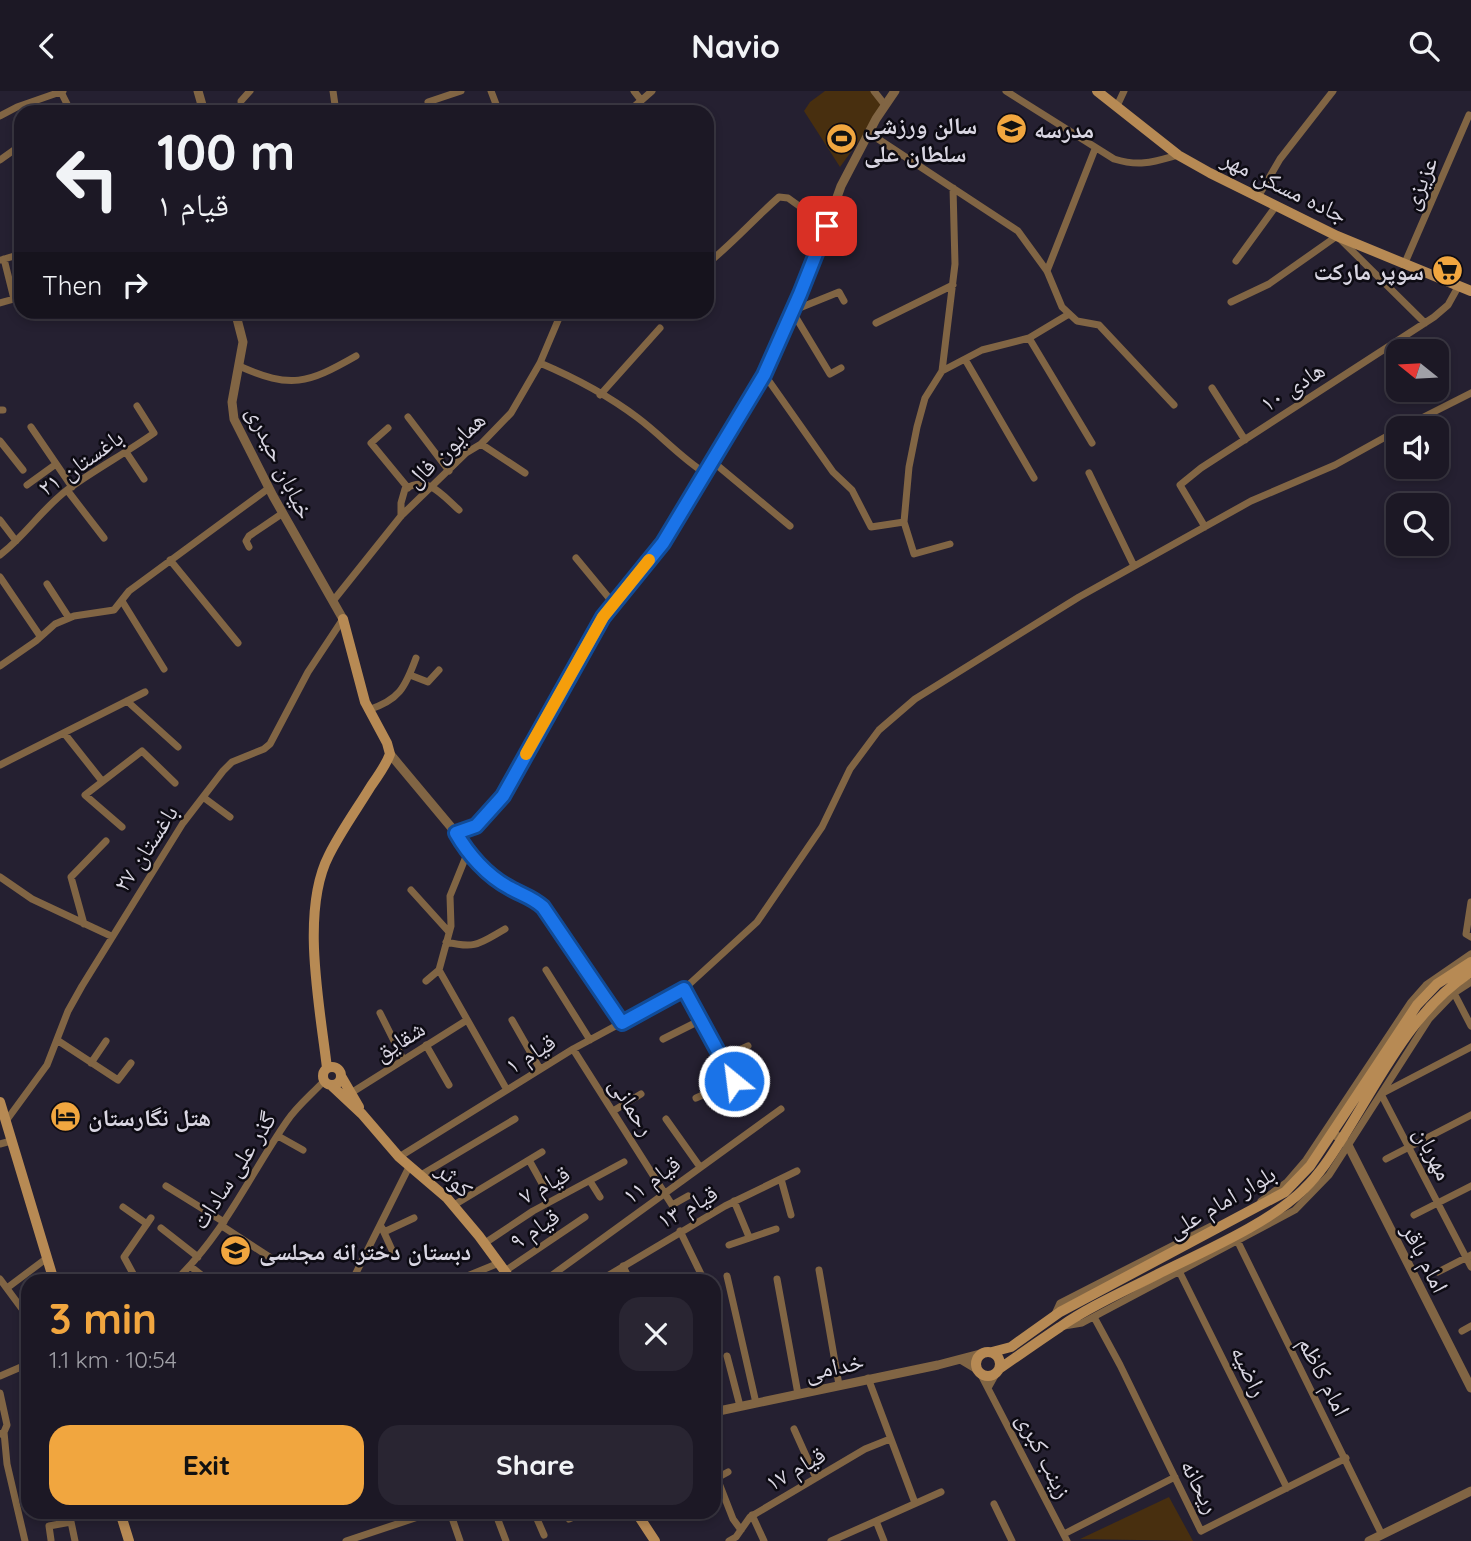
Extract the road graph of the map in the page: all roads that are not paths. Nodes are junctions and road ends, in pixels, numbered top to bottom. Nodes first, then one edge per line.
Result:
1 (62, 91) edge
2 (461, 91) edge
3 (634, 91) edge
4 (652, 91) edge
5 (874, 91) edge
6 (895, 91) edge
7 (1006, 91) edge
8 (1097, 91) edge
9 (1124, 91) edge
10 (1333, 91) edge
11 (49, 94) edge
12 (641, 100) junction
13 (428, 102) dead end
14 (32, 103) joint
15 (27, 105) edge
16 (636, 105) edge
17 (885, 105) junction
18 (1117, 106) junction
19 (1469, 115) dead end
20 (869, 132) junction
21 (1095, 149) junction
22 (1178, 155) junction
23 (953, 188) junction
24 (1258, 197) junction
25 (1276, 206) junction
26 (827, 226) junction
27 (1337, 236) junction
28 (714, 258) edge
29 (2, 259) edge
30 (1236, 261) dead end
31 (1404, 265) junction
32 (1047, 271) junction
33 (953, 285) junction
34 (1458, 287) junction
35 (1471, 291) edge
36 (844, 301) dead end
37 (1231, 302) dead end
38 (0, 303) edge
39 (792, 311) junction
40 (1069, 314) junction
41 (237, 319) edge
42 (559, 319) edge
43 (877, 323) dead end
44 (1426, 323) junction
45 (660, 328) dead end
46 (1029, 338) junction
47 (356, 356) dead end
48 (966, 361) junction
49 (540, 363) junction
50 (239, 366) junction
51 (841, 368) dead end
52 (942, 372) junction
53 (764, 375) junction
54 (1212, 388) dead end
55 (1471, 393) edge
56 (600, 395) junction
57 (1174, 405) dead end
58 (137, 406) dead end
59 (1425, 416) edge
60 (408, 417) dead end
61 (30, 427) dead end
62 (388, 428) dead end
63 (1386, 436) edge
64 (1245, 440) junction
65 (0, 441) edge
66 (1092, 443) dead end
67 (481, 444) junction
68 (126, 452) junction
69 (712, 461) junction
70 (56, 464) junction
71 (23, 470) dead end
72 (449, 471) junction
73 (525, 473) dead end
74 (705, 473) junction
75 (1089, 473) dead end
76 (1034, 478) dead end
77 (144, 479) dead end
78 (27, 485) dead end
79 (431, 485) junction
80 (270, 488) junction
81 (408, 488) junction
82 (70, 489) junction
83 (459, 510) dead end
84 (283, 513) junction
85 (401, 516) junction
86 (0, 520) edge
87 (904, 522) junction
88 (790, 526) dead end
89 (1205, 527) junction
90 (104, 538) dead end
91 (16, 541) junction
92 (950, 544) dead end
93 (249, 547) dead end
94 (0, 555) edge
95 (576, 558) dead end
96 (170, 560) junction
97 (1134, 566) junction
98 (0, 577) edge
99 (47, 584) dead end
100 (122, 601) junction
101 (333, 601) junction
102 (614, 604) junction
103 (69, 618) junction
104 (343, 619) junction
105 (40, 636) junction
106 (238, 643) dead end
107 (416, 658) dead end
108 (0, 666) edge
109 (164, 669) dead end
110 (439, 670) dead end
111 (410, 675) junction
112 (145, 692) dead end
113 (127, 701) junction
114 (369, 710) junction
115 (64, 733) junction
116 (178, 747) dead end
117 (390, 754) junction
118 (0, 765) edge
119 (102, 781) junction
120 (175, 783) dead end
121 (203, 797) junction
122 (230, 817) dead end
123 (122, 827) dead end
124 (456, 833) junction
125 (106, 841) dead end
126 (467, 854) junction
127 (0, 877) edge
128 (411, 890) dead end
129 (1471, 902) edge
130 (84, 924) junction
131 (505, 929) dead end
132 (449, 932) junction
133 (111, 936) junction
134 (1471, 937) edge
135 (446, 942) junction
136 (1471, 954) edge
137 (1471, 962) edge
138 (439, 970) junction
139 (546, 970) dead end
140 (1471, 972) edge
141 (426, 981) dead end
142 (1471, 982) edge
143 (684, 989) junction
144 (1454, 993) junction
145 (1471, 1005) edge
146 (1462, 1009) junction
147 (380, 1013) dead end
148 (467, 1020) junction
149 (512, 1020) dead end
150 (701, 1020) junction
151 (622, 1023) junction
152 (1471, 1026) edge
153 (323, 1037) junction
154 (663, 1039) dead end
155 (57, 1040) junction
156 (590, 1040) junction
157 (106, 1041) dead end
158 (426, 1045) junction
159 (748, 1046) dead end
160 (1471, 1047) edge
161 (573, 1049) junction
162 (722, 1058) junction
163 (403, 1059) junction
164 (91, 1063) junction
165 (131, 1063) dead end
166 (327, 1068) junction
167 (540, 1069) junction
168 (340, 1073) junction
169 (327, 1083) junction
170 (449, 1085) dead end
171 (507, 1090) junction
172 (351, 1093) junction
173 (641, 1094) dead end
174 (1381, 1094) junction
175 (696, 1098) dead end
176 (0, 1102) edge
177 (781, 1109) dead end
178 (613, 1111) junction
179 (362, 1114) junction
180 (1471, 1115) edge
181 (515, 1119) dead end
182 (666, 1119) dead end
183 (6, 1121) junction
184 (278, 1136) junction
185 (1341, 1139) junction
186 (11, 1141) junction
187 (0, 1144) edge
188 (1409, 1147) junction
189 (303, 1150) dead end
190 (542, 1152) dead end
191 (399, 1157) junction
192 (1386, 1159) dead end
193 (529, 1160) junction
194 (624, 1163) dead end
195 (409, 1167) junction
196 (700, 1167) junction
197 (797, 1171) dead end
198 (421, 1175) junction
199 (781, 1179) junction
200 (590, 1181) junction
201 (166, 1186) dead end
202 (1471, 1186) edge
203 (544, 1187) dead end
204 (664, 1192) junction
205 (688, 1196) dead end
206 (600, 1197) dead end
207 (734, 1201) junction
208 (1438, 1203) junction
209 (454, 1205) junction
210 (123, 1207) dead end
211 (791, 1215) dead end
212 (1414, 1215) dead end
213 (585, 1217) dead end
214 (414, 1218) dead end
215 (223, 1224) junction
216 (1223, 1224) junction
217 (161, 1229) dead end
218 (383, 1229) junction
219 (776, 1229) dead end
220 (680, 1231) junction
221 (749, 1237) junction
222 (1236, 1238) junction
223 (485, 1243) junction
224 (729, 1245) dead end
225 (393, 1250) dead end
226 (1469, 1256) edge
227 (198, 1257) junction
228 (47, 1258) junction
229 (271, 1258) dead end
230 (190, 1266) junction
231 (623, 1266) junction
232 (502, 1267) junction
233 (1471, 1267) edge
234 (819, 1270) dead end
235 (1179, 1272) junction
236 (1438, 1272) dead end
237 (25, 1274) edge
238 (52, 1274) edge
239 (133, 1274) edge
240 (182, 1274) edge
241 (200, 1274) edge
242 (356, 1274) edge
243 (478, 1274) edge
244 (507, 1274) edge
245 (553, 1274) edge
246 (610, 1274) edge
247 (627, 1274) edge
248 (701, 1274) dead end
249 (727, 1276) dead end
250 (21, 1277) edge
251 (0, 1279) edge
252 (777, 1279) dead end
253 (7, 1287) junction
254 (21, 1307) edge
255 (1055, 1316) junction
256 (1094, 1317) junction
257 (1060, 1326) junction
258 (1471, 1326) edge
259 (1462, 1331) dead end
260 (992, 1352) junction
261 (980, 1354) junction
262 (727, 1356) dead end
263 (962, 1360) junction
264 (21, 1367) edge
265 (998, 1370) junction
266 (978, 1371) junction
267 (0, 1376) edge
268 (868, 1378) junction
269 (839, 1385) junction
270 (988, 1388) junction
271 (1471, 1388) edge
272 (0, 1393) edge
273 (798, 1394) junction
274 (756, 1403) junction
275 (740, 1406) junction
276 (721, 1410) edge
277 (794, 1429) dead end
278 (2, 1433) edge
279 (890, 1439) junction
280 (1346, 1458) junction
281 (728, 1472) dead end
282 (721, 1475) edge
283 (816, 1478) junction
284 (1175, 1478) junction
285 (1287, 1488) junction
286 (1471, 1491) edge
287 (721, 1492) edge
288 (941, 1492) dead end
289 (915, 1503) junction
290 (994, 1504) dead end
291 (752, 1515) junction
292 (71, 1519) edge
293 (122, 1519) edge
294 (412, 1519) edge
295 (452, 1519) edge
296 (498, 1519) edge
297 (537, 1519) edge
298 (641, 1519) edge
299 (876, 1521) junction
300 (71, 1522) junction
301 (741, 1530) junction
302 (544, 1535) dead end
303 (1382, 1535) junction
304 (1065, 1538) edge
305 (51, 1540) edge
306 (25, 1541) edge
307 (75, 1541) edge
308 (129, 1541) edge
309 (346, 1541) edge
310 (460, 1541) edge
311 (506, 1541) edge
312 (655, 1541) edge
313 (729, 1541) edge
314 (764, 1541) edge
315 (831, 1541) edge
316 (884, 1541) edge
317 (1012, 1541) edge
318 (1370, 1541) edge

1 - 11 street
2 - 13 street
3 - 12 street
4 - 12 street
5 - 17 street
6 - 17 street
7 - 21 street
8 - 18 main road, جاده مسکن مهر
9 - 18 street
10 - 24 street
11 - 14 street
12 - 16 street
14 - 15 street
17 - 20 street
18 - 22 main road, جاده مسکن مهر
19 - 31 street, عزیزی
20 - 23 street
20 - 26 street
21 - 22 street
21 - 32 street
22 - 24 main road, جاده مسکن مهر
23 - 32 street
23 - 33 street
24 - 25 main road, جاده مسکن مهر
25 - 27 main road, جاده مسکن مهر
25 - 30 street
26 - 28 street
26 - 39 street
27 - 31 main road, جاده مسکن مهر
27 - 37 street
27 - 44 street
29 - 38 street
31 - 34 main road, جاده مسکن مهر
32 - 40 street
33 - 43 street
33 - 52 street
34 - 35 main road, جاده مسکن مهر
34 - 44 street, هادی ۱۰
36 - 39 street
39 - 51 street
39 - 53 street
40 - 46 street
40 - 57 street
41 - 50 street, خیابان حیدری
42 - 49 street, همایون فال
44 - 64 street, هادی ۱۰
45 - 56 street
46 - 48 street
46 - 66 street
47 - 50 street
48 - 52 street
48 - 76 street
49 - 56 street
49 - 67 street, همایون فال
50 - 80 street, خیابان حیدری
52 - 87 street
53 - 69 street
53 - 87 street
54 - 64 street
55 - 59 street, قیام ۱
56 - 74 street
58 - 68 street, باغستان ۲۱
60 - 72 street
61 - 70 street
62 - 81 street
63 - 89 street, قیام ۱
64 - 89 street, هادی ۱۰
65 - 71 street
67 - 72 street, همایون فال
67 - 73 street
68 - 77 street
68 - 82 street, باغستان ۲۱
69 - 74 street
69 - 88 street
70 - 78 street
70 - 82 street
72 - 79 street, همایون فال
74 - 102 street
75 - 97 street
79 - 81 street
79 - 83 street
79 - 85 street, همایون فال
80 - 84 street, خیابان حیدری
80 - 96 street
81 - 85 street
82 - 90 street
82 - 91 street, باغستان ۲۱
84 - 93 street
84 - 101 street, خیابان حیدری
85 - 101 street, همایون فال
86 - 91 street
87 - 92 street
89 - 97 street, قیام ۱
91 - 94 street, باغستان ۲۱
95 - 102 street
96 - 100 street
96 - 106 street
97 - 143 street, قیام ۱
98 - 105 street
99 - 103 street
100 - 103 street
100 - 109 street
101 - 104 street, خیابان حیدری
102 - 124 street
103 - 105 street
104 - 114 main road
104 - 121 street, باغستان ۲۷
105 - 108 street
107 - 111 street
110 - 111 street
111 - 114 street
112 - 113 street
113 - 115 street
113 - 116 street
114 - 117 main road
115 - 118 street
115 - 119 street
117 - 124 street
117 - 153 main road
119 - 120 street
119 - 123 street
121 - 122 street
121 - 133 street, باغستان ۲۷
124 - 126 street
125 - 130 street
126 - 132 street
126 - 151 street
127 - 130 street
128 - 132 street
129 - 134 street
130 - 133 street
131 - 135 street
132 - 135 street
133 - 155 street, باغستان ۲۷
135 - 138 street
136 - 216 street
137 - 185 main road, بلوار امام علی
138 - 141 street
138 - 148 street
139 - 156 street
140 - 185 main road, بلوار امام علی
142 - 144 street
143 - 150 street
143 - 151 street, قیام ۱
144 - 146 street
144 - 174 street
145 - 146 street
146 - 152 street
147 - 163 street
148 - 158 street, شقایق
148 - 171 street
149 - 167 street
150 - 154 street
150 - 162 street
151 - 156 street, قیام ۱
153 - 166 main road
153 - 168 main road
155 - 164 street
155 - 183 street, باغستان ۲۷
156 - 161 street, قیام ۱
157 - 164 street
158 - 163 street, شقایق
158 - 170 street
159 - 162 street
160 - 174 street
161 - 167 street, قیام ۱
161 - 178 street, رحمانی
162 - 175 street
163 - 172 street, شقایق
164 - 165 street
166 - 168 main road
166 - 169 main road
167 - 171 street, قیام ۱
168 - 169 main road
168 - 172 main road
169 - 179 main road
169 - 184 street, گذر علی سادات
171 - 191 street, قیام ۱
172 - 179 main road
173 - 178 street
174 - 185 street
174 - 188 street, مهربان
176 - 183 main road
177 - 196 street, قیام ۱۱
178 - 204 street, رحمانی
179 - 191 main road, کوثر
180 - 188 street
181 - 198 street
182 - 196 street
183 - 186 main road
184 - 189 street
184 - 215 street, گذر علی سادات
185 - 216 main road, بلوار امام علی
185 - 222 main road, بلوار امام علی
185 - 271 street, امام باقر
186 - 187 street
186 - 228 main road
188 - 192 street
188 - 208 street, مهربان
190 - 193 street
191 - 195 main road, کوثر
193 - 203 street
193 - 209 street
194 - 200 street, قیام ۷
195 - 198 main road, کوثر
195 - 218 street
196 - 204 street, قیام ۱۱
197 - 199 street, قیام ۱۳
198 - 209 main road, کوثر
199 - 207 street, قیام ۱۳
199 - 211 street
200 - 206 street
200 - 223 street, قیام ۷
201 - 215 street
202 - 208 street
204 - 205 street
204 - 245 street, قیام ۱۱
207 - 220 street, قیام ۱۳
207 - 221 street
208 - 212 street
208 - 226 street, مهربان
209 - 223 main road, کوثر
210 - 239 street
213 - 232 street, قیام ۹
214 - 218 street
215 - 227 street, گذر علی سادات
215 - 229 street
216 - 255 main road, بلوار امام علی
217 - 227 street
218 - 225 street
218 - 242 street
219 - 221 street
220 - 231 street, قیام ۱۳
220 - 248 street
221 - 224 street
222 - 235 street
222 - 257 main road, بلوار امام علی
222 - 280 street, امام کاظم
223 - 232 main road, کوثر
226 - 233 street, مهربان
226 - 236 street
227 - 230 street, گذر علی سادات
228 - 237 street
228 - 238 main road
230 - 240 street, گذر علی سادات
230 - 241 street
231 - 246 street, قیام ۱۳
231 - 247 street
232 - 243 street, قیام ۹
232 - 244 main road, کوثر
234 - 269 street
235 - 256 street
235 - 285 street, راضیه
249 - 274 street
250 - 253 street
251 - 253 street
252 - 273 street
253 - 254 street
255 - 257 main road
255 - 260 main road, بلوار امام علی
256 - 257 street
256 - 284 street, ریحانه
257 - 265 main road, بلوار امام علی
258 - 259 street
260 - 261 main road
260 - 265 main road
261 - 263 street, خدامی
261 - 266 main road
262 - 275 street
263 - 266 street
263 - 268 street, خدامی
264 - 267 street
265 - 266 main road
265 - 270 street
266 - 270 street, زینب کبری
268 - 269 street, خدامی
268 - 279 street
269 - 273 street, خدامی
270 - 304 street, زینب کبری
272 - 278 street
273 - 274 street, خدامی
274 - 275 street, خدامی
275 - 276 street, خدامی
277 - 283 street
278 - 306 street
279 - 283 street, قیام ۱۷
279 - 289 street
280 - 285 street, ریحانه
280 - 303 street, امام کاظم
281 - 282 street
283 - 291 street, قیام ۱۷
284 - 285 street, ریحانه
284 - 304 street
286 - 303 street
287 - 301 street
288 - 289 street
289 - 299 street
290 - 317 street
291 - 301 street, قیام ۱۷
291 - 314 street
292 - 300 street
293 - 308 main road
294 - 309 street
295 - 310 street
296 - 311 street
297 - 302 street
298 - 312 main road
299 - 315 street
299 - 316 street
300 - 305 street
300 - 307 street
301 - 313 street, قیام ۱۷
303 - 318 street

